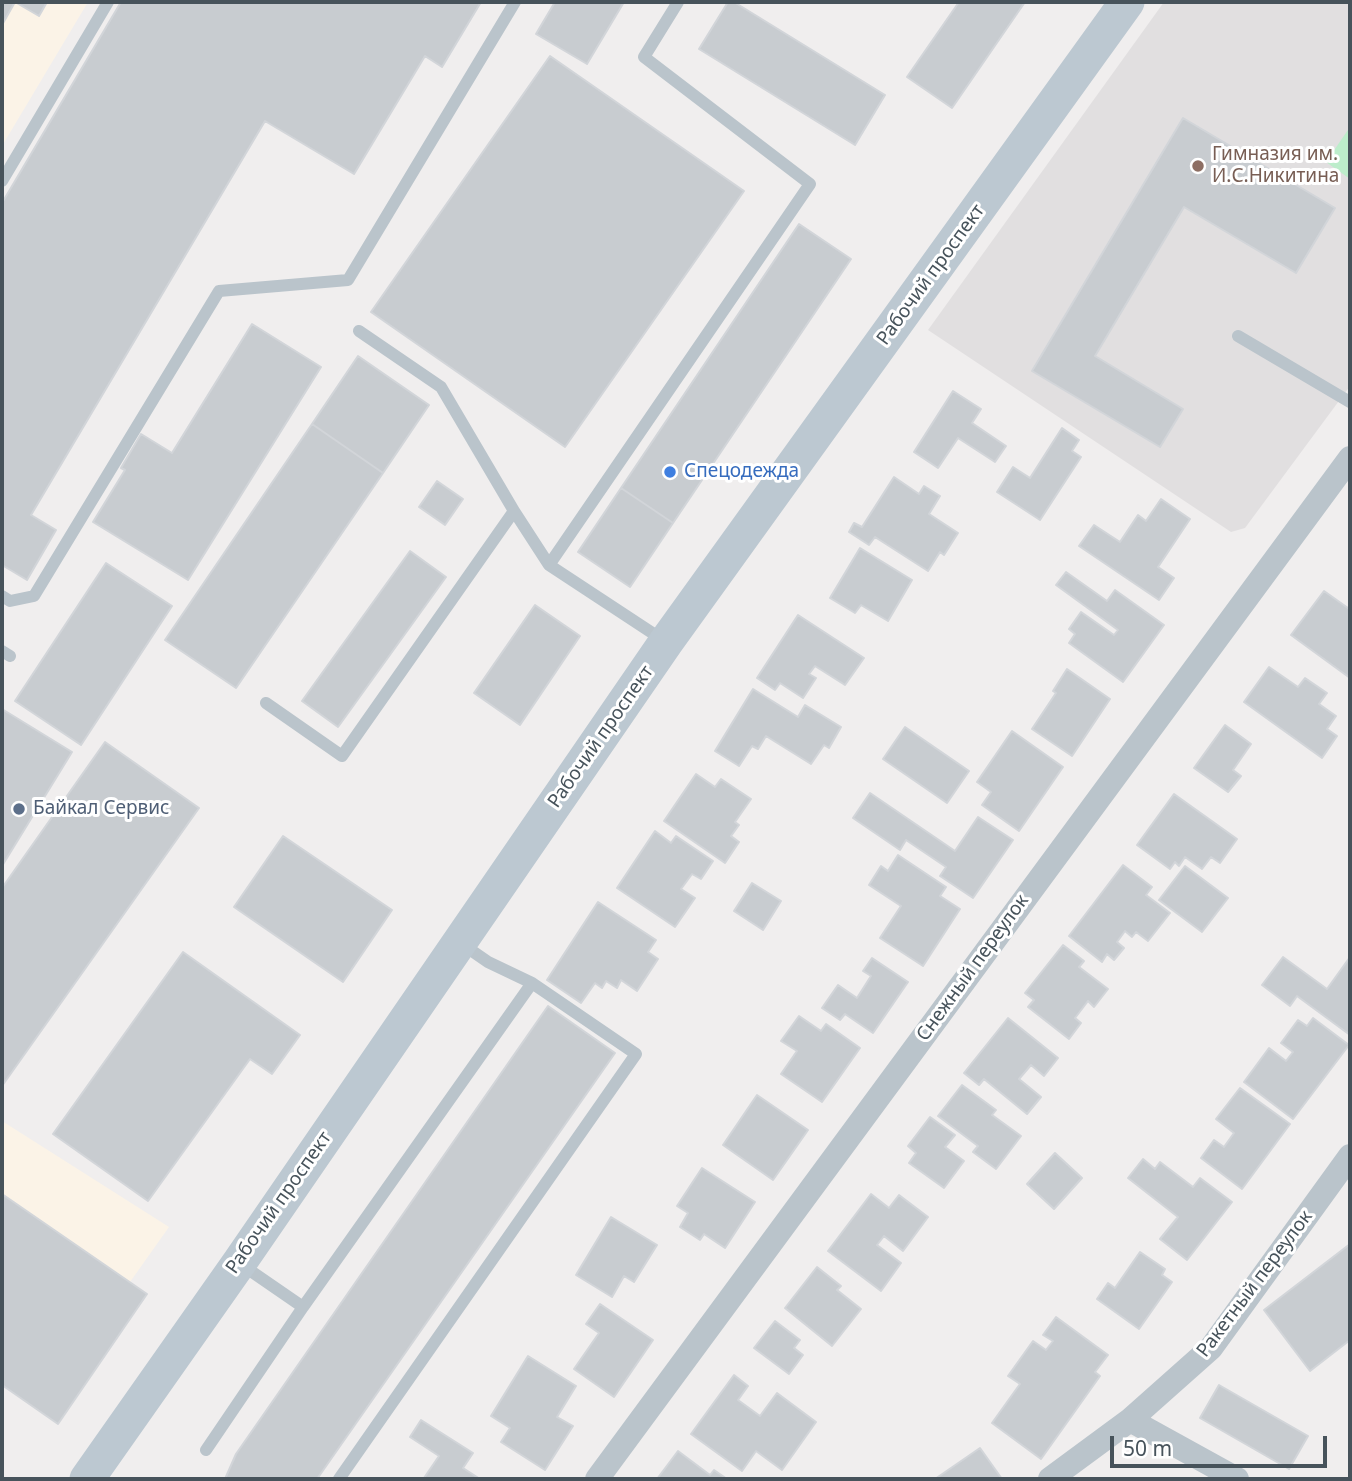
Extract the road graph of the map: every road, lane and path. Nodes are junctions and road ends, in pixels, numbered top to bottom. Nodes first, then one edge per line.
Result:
1 (108, 2) edge
2 (516, 2) edge
3 (678, 2) edge
4 (1127, 2) edge
5 (2, 181) edge
6 (359, 331) dead end
7 (1238, 335) dead end
8 (1350, 402) edge
9 (1350, 458) edge
10 (514, 511) junction
11 (549, 565) junction
12 (2, 596) edge
13 (666, 642) junction
14 (266, 703) dead end
15 (459, 942) junction
16 (532, 983) junction
17 (1350, 1156) edge
18 (239, 1263) junction
19 (303, 1307) junction
20 (1130, 1420) junction
21 (206, 1450) dead end
22 (87, 1479) edge
23 (340, 1479) edge
24 (597, 1479) edge
25 (1050, 1479) edge
26 (1237, 1479) edge

1 - 5 lane
2 - 12 lane
3 - 11 lane
4 - 13 street, Рабочий проспект
6 - 10 lane
7 - 8 lane
9 - 24 street, Снежный переулок
10 - 11 lane
10 - 14 lane
11 - 13 lane
13 - 15 street, Рабочий проспект
15 - 16 lane
15 - 18 street, Рабочий проспект
16 - 19 lane
16 - 23 lane
17 - 20 street, Ракетный переулок
18 - 19 lane
18 - 22 street, Рабочий проспект
19 - 21 lane
20 - 25 street, Ракетный переулок
20 - 26 street

